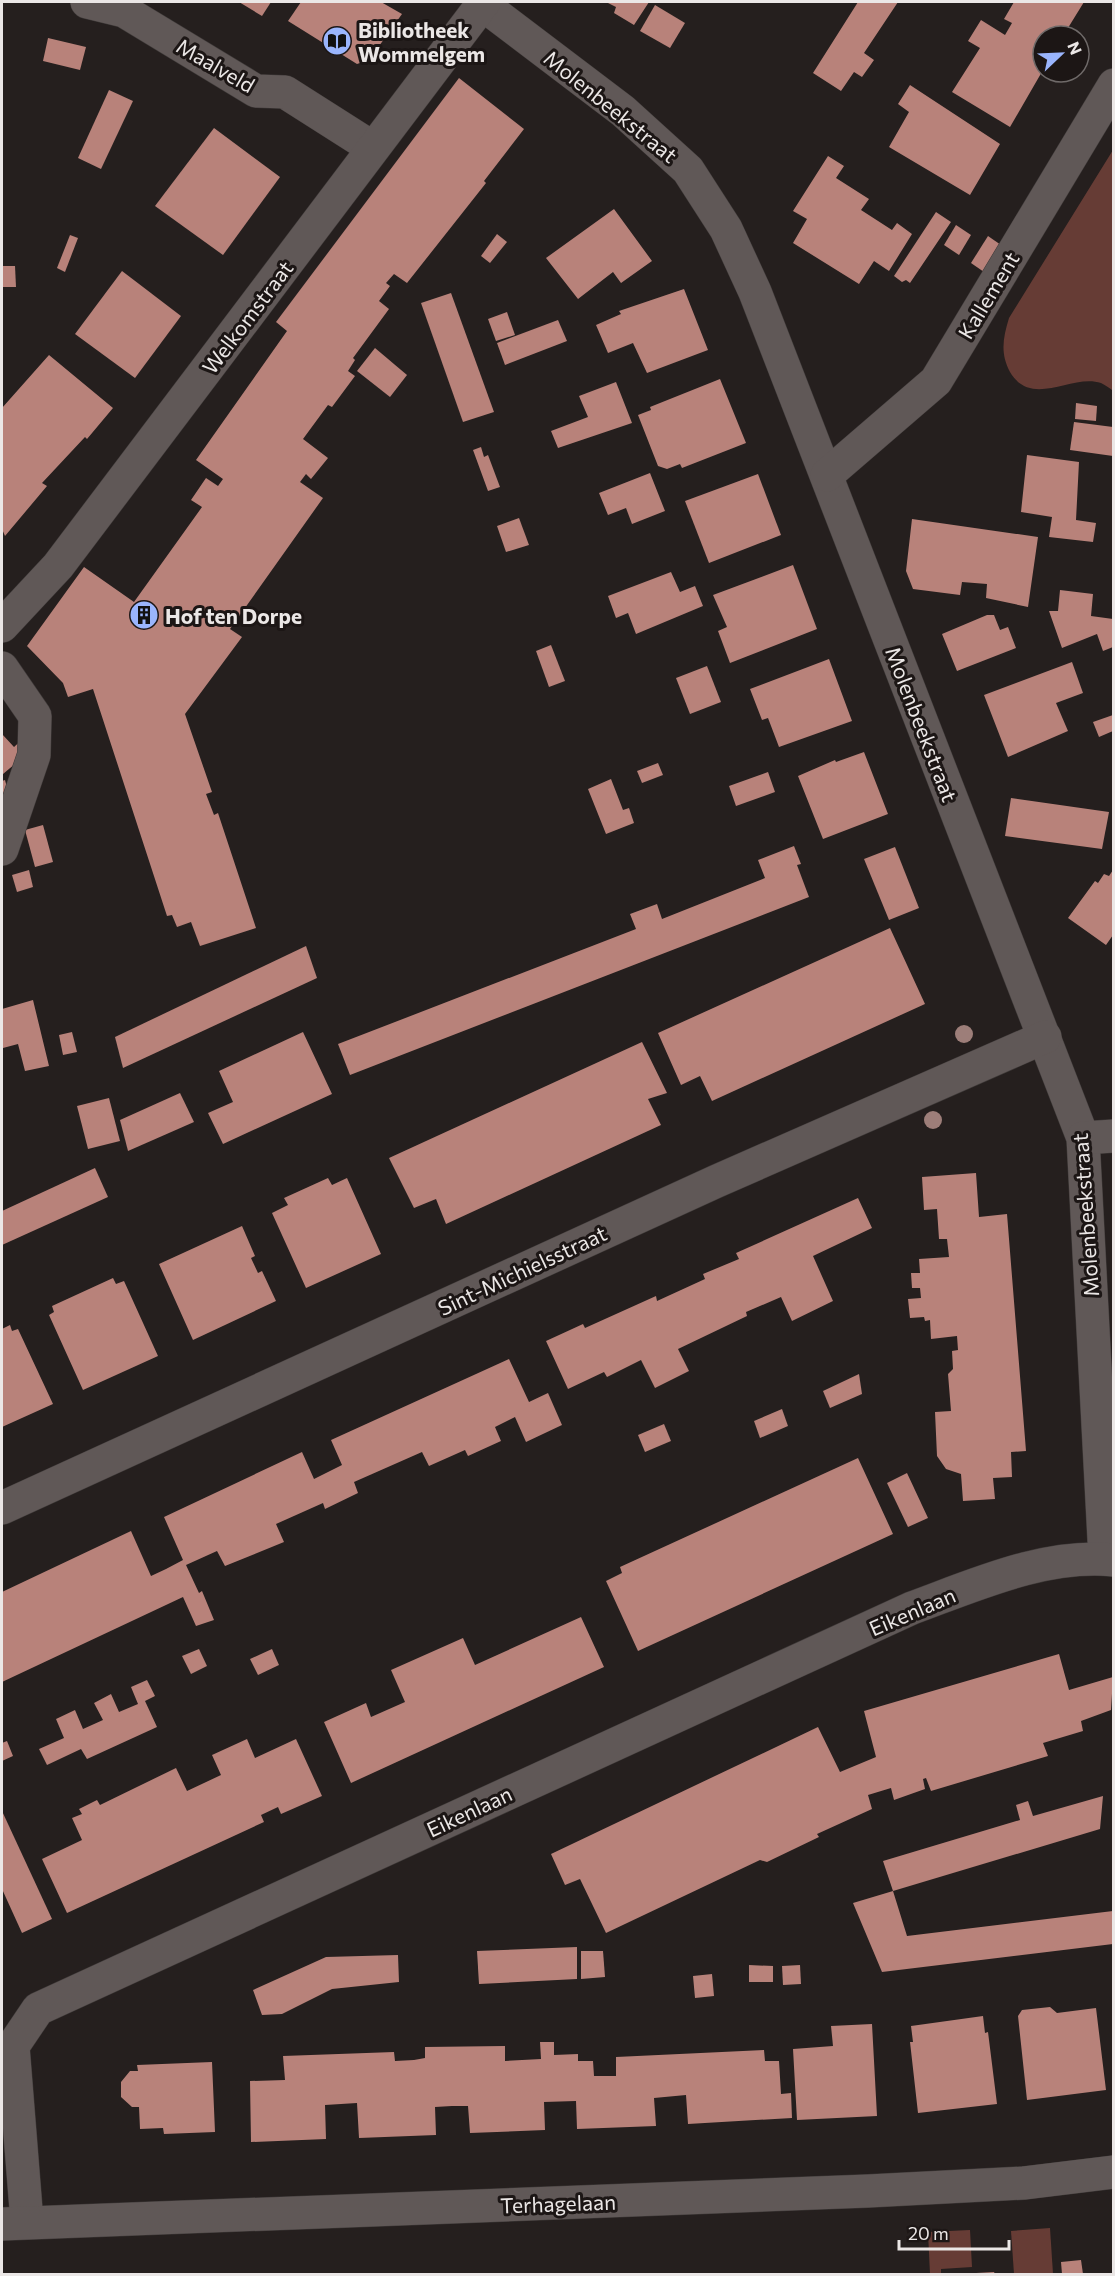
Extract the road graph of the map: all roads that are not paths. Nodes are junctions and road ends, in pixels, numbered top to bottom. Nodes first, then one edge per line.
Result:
1 (87, 2) edge
2 (483, 3) edge
3 (1113, 85) edge
4 (373, 148) junction
5 (827, 475) junction
6 (2, 626) edge
7 (2, 668) edge
8 (2, 849) edge
9 (1044, 1037) junction
10 (1098, 1137) edge
11 (2, 1508) edge
12 (1109, 1559) edge
13 (1113, 2172) edge
14 (14, 2223) edge

1 - 4 street, Maalveld
2 - 4 street, Welkomstraat
2 - 5 street, Molenbeekstraat
3 - 5 street, Kallement
4 - 6 street, Welkomstraat
5 - 9 street, Molenbeekstraat
7 - 8 street
9 - 10 street, Molenbeekstraat
9 - 11 street, Sint-Michielsstraat
10 - 12 street, Molenbeekstraat
12 - 14 street, Eikenlaan
13 - 14 street, Terhagelaan

